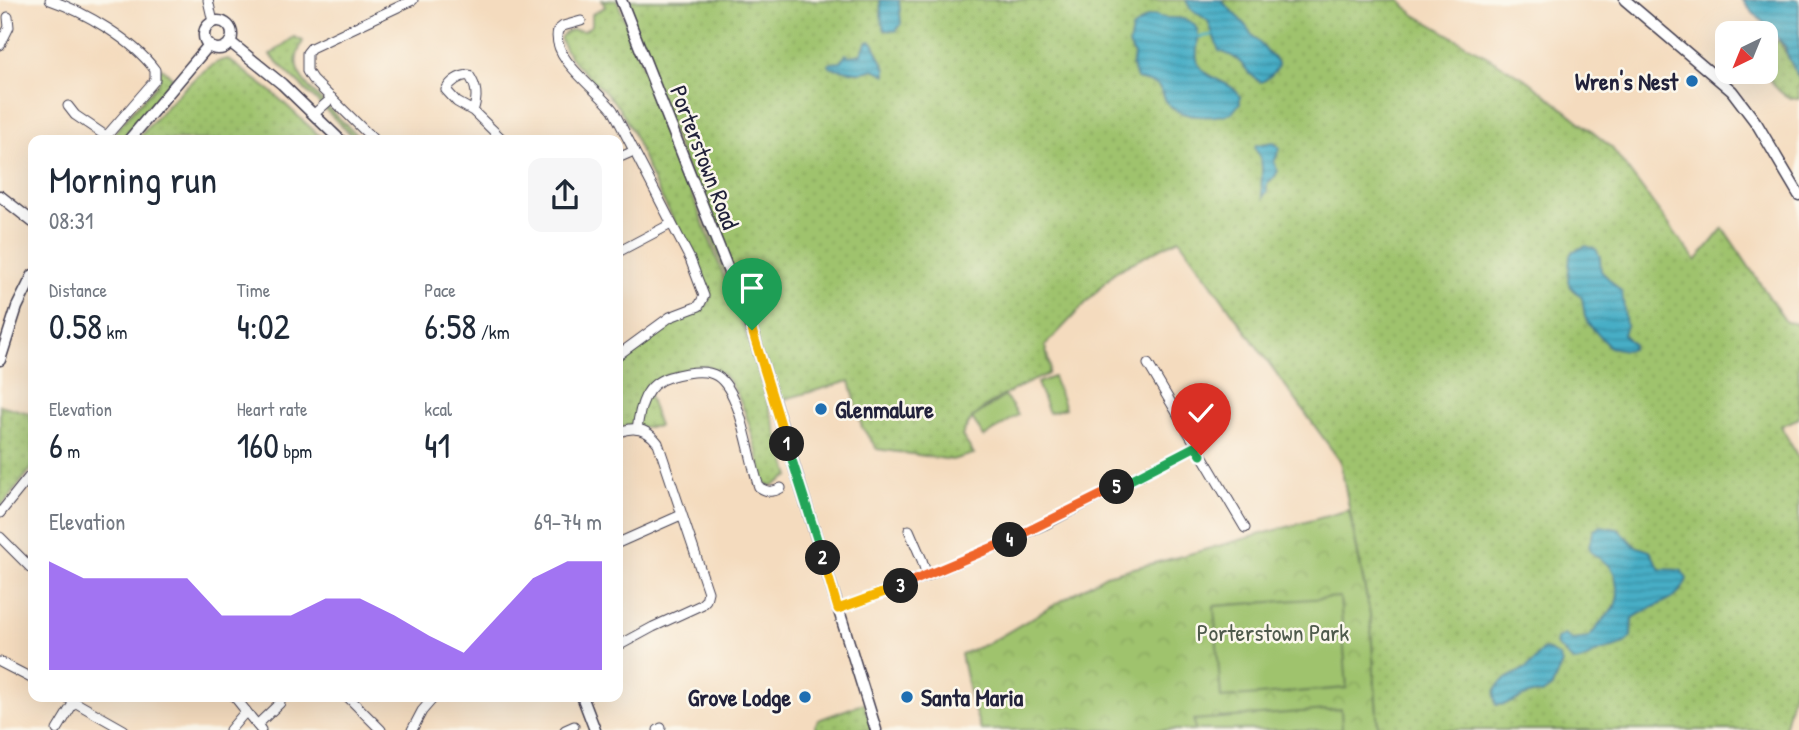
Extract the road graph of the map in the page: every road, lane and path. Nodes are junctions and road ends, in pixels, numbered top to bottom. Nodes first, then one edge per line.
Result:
1 (50, 0) edge
2 (208, 0) edge
3 (413, 0) edge
4 (621, 0) edge
5 (1625, 0) edge
6 (8, 17) dead end
7 (581, 21) dead end
8 (213, 22) junction
9 (230, 42) junction
10 (0, 45) edge
11 (209, 45) junction
12 (332, 98) junction
13 (68, 106) dead end
14 (473, 111) dead end
15 (314, 114) junction
16 (100, 135) edge
17 (107, 135) edge
18 (133, 135) edge
19 (335, 135) edge
20 (369, 135) edge
21 (498, 135) edge
22 (634, 151) junction
23 (623, 156) edge
24 (1799, 195) edge
25 (0, 196) edge
26 (28, 218) edge
27 (671, 224) junction
28 (623, 249) edge
29 (28, 285) edge
30 (623, 351) edge
31 (0, 360) edge
32 (1149, 364) dead end
33 (638, 429) junction
34 (623, 432) edge
35 (1196, 446) junction
36 (28, 478) edge
37 (781, 488) dead end
38 (0, 513) edge
39 (681, 515) junction
40 (1245, 528) dead end
41 (909, 530) dead end
42 (0, 537) edge
43 (623, 541) edge
44 (28, 565) edge
45 (927, 576) junction
46 (838, 609) junction
47 (623, 643) edge
48 (0, 662) edge
49 (28, 676) edge
50 (74, 702) joint
51 (239, 702) edge
52 (353, 702) edge
53 (430, 702) edge
54 (584, 702) edge
55 (280, 703) dead end
56 (246, 711) junction
57 (259, 727) edge
58 (57, 730) edge
59 (124, 730) edge
60 (230, 730) edge
61 (381, 730) edge
62 (412, 730) edge
63 (595, 730) edge
64 (876, 730) edge

1 - 17 street
2 - 8 street
3 - 12 street
4 - 46 street, Porterstown Road
5 - 24 street
6 - 10 street
7 - 22 street
8 - 9 street
8 - 11 street
9 - 11 street
9 - 15 street
11 - 18 street
12 - 15 street
12 - 20 street
13 - 16 street
14 - 21 street
15 - 19 street
22 - 23 street
22 - 27 street
25 - 26 street
27 - 28 street
27 - 30 street
29 - 31 street
32 - 35 street
33 - 34 street
33 - 37 street
33 - 39 street
35 - 40 street
35 - 45 street
36 - 38 street
39 - 43 street
39 - 47 street
41 - 45 street
42 - 44 street
45 - 46 street
46 - 64 street, Porterstown Road
48 - 49 street
50 - 58 street
50 - 59 street
51 - 56 street
52 - 61 street
53 - 62 street
54 - 63 street
55 - 57 street
56 - 57 street
56 - 60 street

